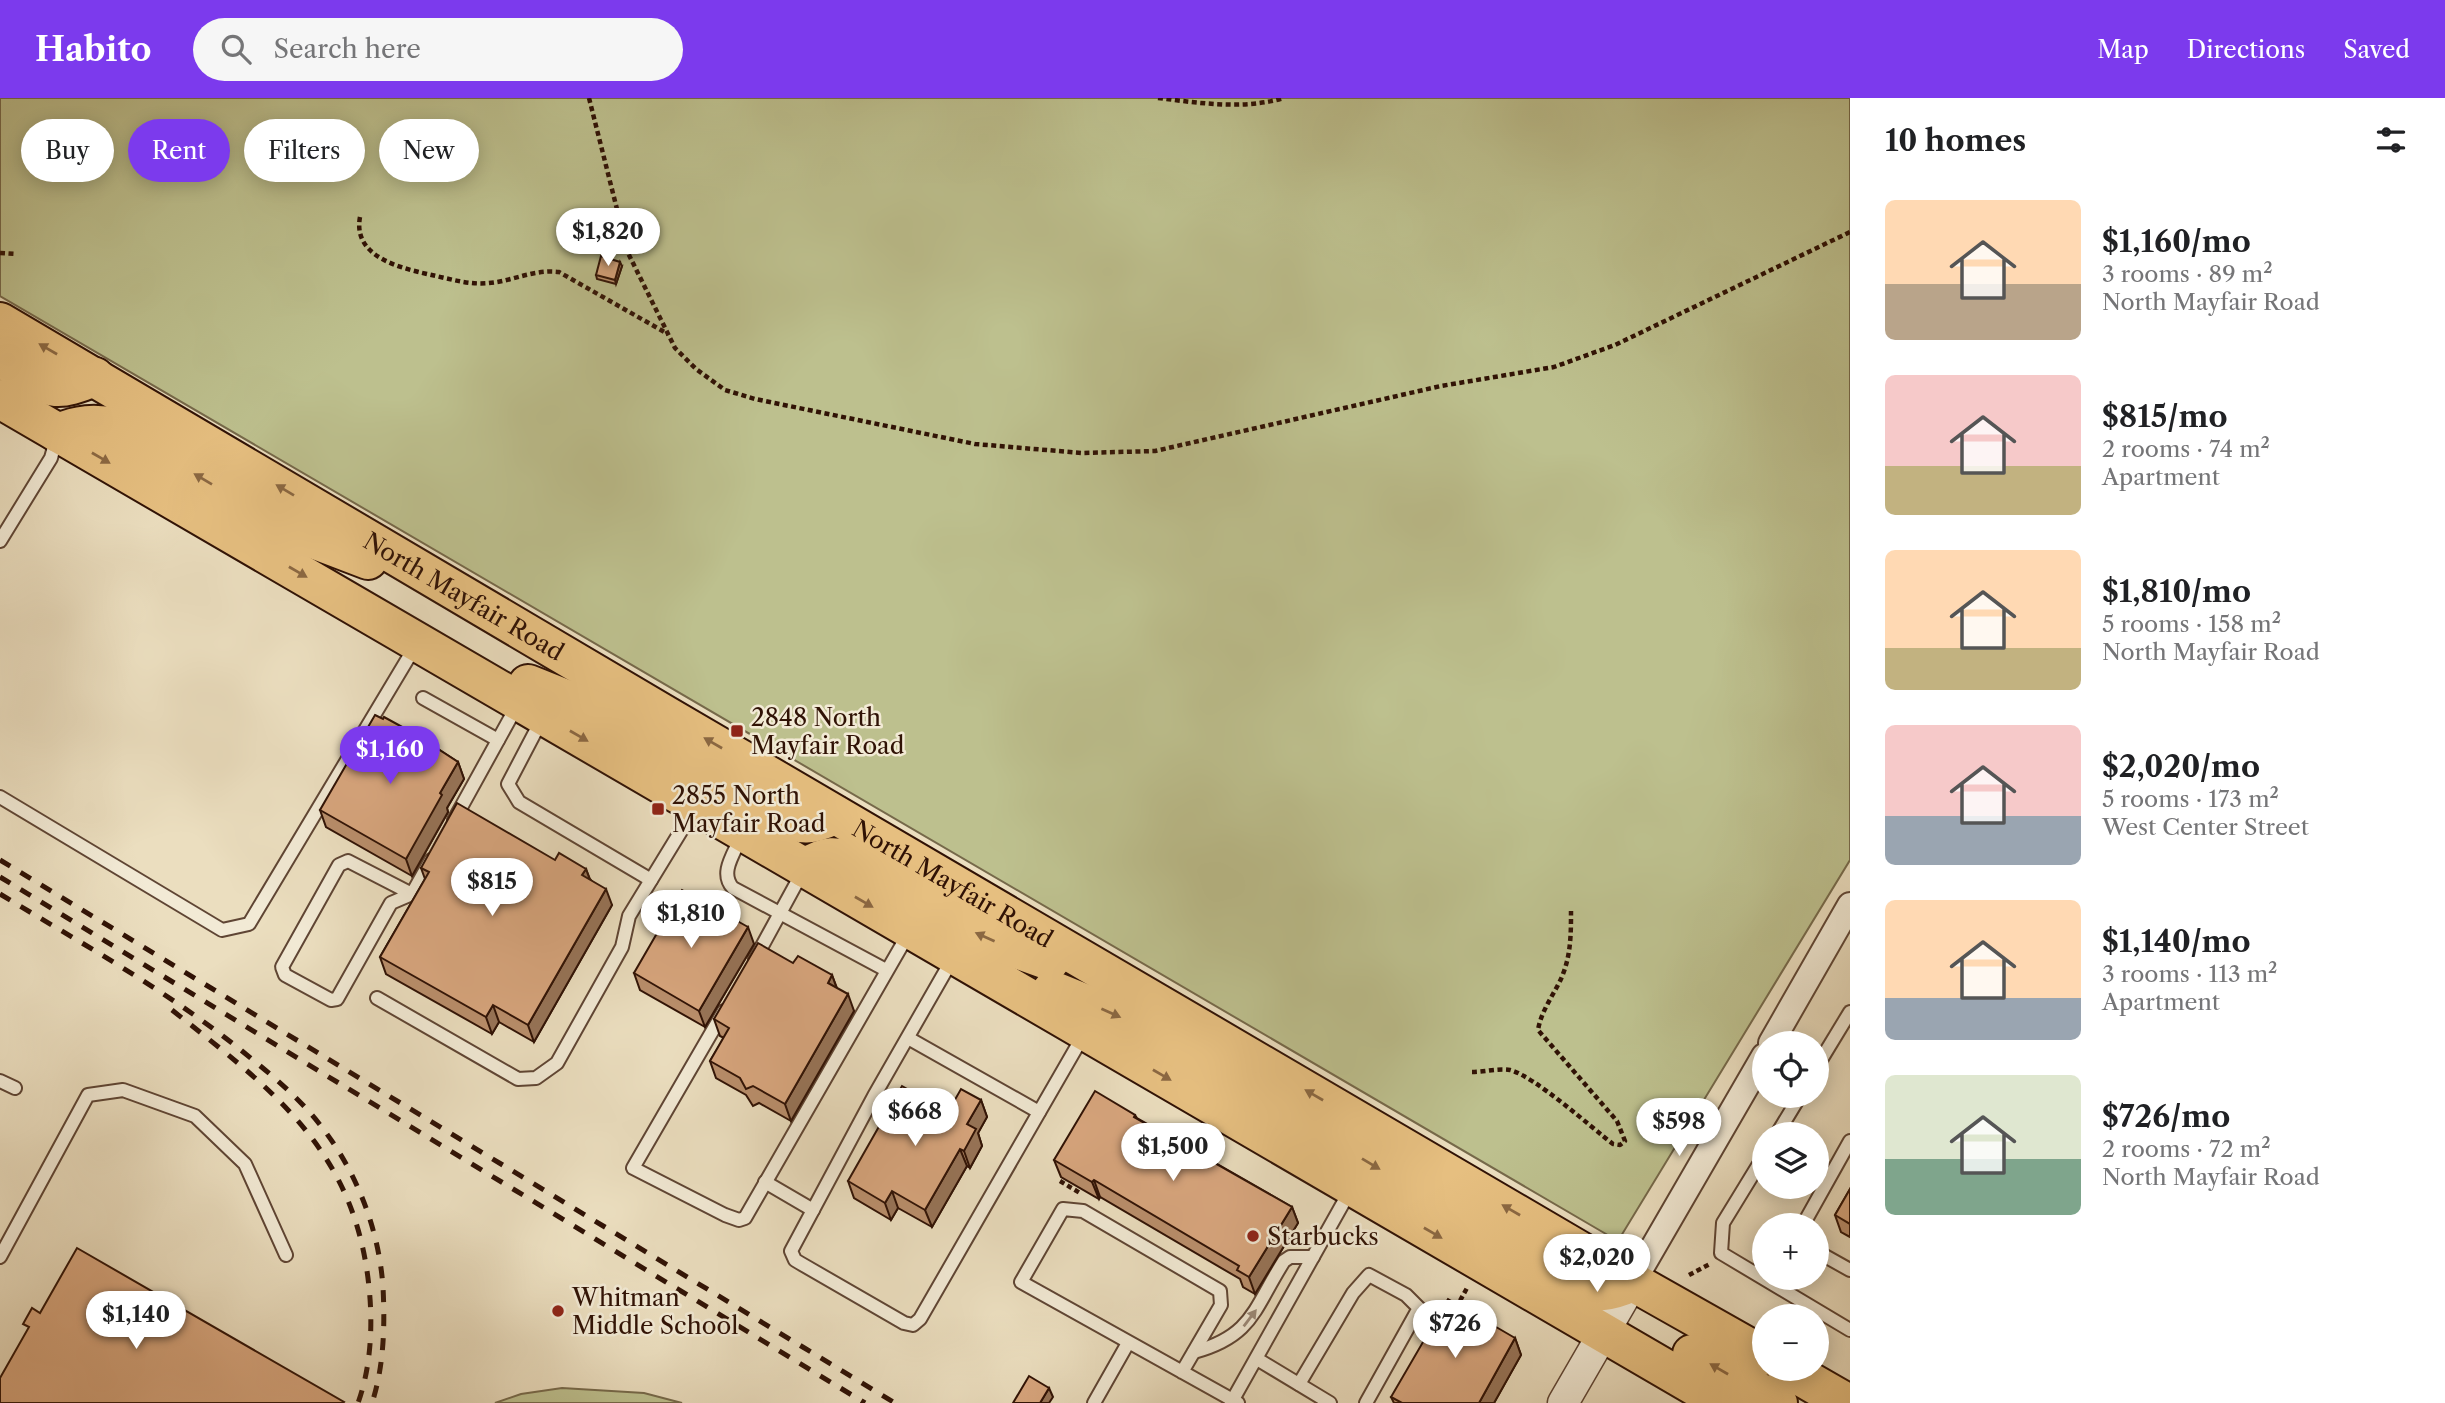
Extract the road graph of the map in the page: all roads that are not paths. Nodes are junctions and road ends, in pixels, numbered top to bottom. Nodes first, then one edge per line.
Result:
1 (0, 322) edge
2 (0, 357) edge
3 (95, 377) junction
4 (0, 398) edge
5 (58, 433) junction
6 (0, 541) edge
7 (465, 597) junction
8 (418, 642) junction
9 (423, 698) dead end
10 (532, 708) junction
11 (498, 740) junction
12 (0, 797) edge
13 (697, 804) junction
14 (835, 815) junction
15 (743, 831) junction
16 (805, 867) junction
17 (651, 880) junction
18 (412, 894) junction
19 (1850, 905) edge
20 (780, 915) junction
21 (911, 929) junction
22 (955, 955) junction
23 (886, 970) junction
24 (745, 976) edge
25 (1141, 994) junction
26 (377, 998) dead end
27 (731, 1000) edge
28 (1850, 1012) edge
29 (1086, 1031) junction
30 (1778, 1031) edge
31 (908, 1038) junction
32 (1829, 1047) edge
33 (1752, 1077) edge
34 (0, 1081) edge
35 (15, 1088) dead end
36 (1039, 1112) junction
37 (1850, 1141) edge
38 (1752, 1176) edge
39 (765, 1182) junction
40 (1353, 1186) junction
41 (813, 1210) junction
42 (1810, 1213) edge
43 (286, 1255) dead end
44 (0, 1257) edge
45 (1314, 1257) junction
46 (1829, 1258) edge
47 (1752, 1269) edge
48 (1850, 1270) edge
49 (1633, 1282) junction
50 (1788, 1290) edge
51 (1850, 1330) edge
52 (1604, 1332) junction
53 (1128, 1343) junction
54 (1752, 1349) edge
55 (1194, 1352) junction
56 (1257, 1359) junction
57 (1182, 1372) junction
58 (1809, 1381) edge
59 (1299, 1384) junction
60 (1234, 1402) edge
61 (1094, 1403) edge
62 (1330, 1403) edge
63 (1366, 1403) edge
64 (1563, 1403) edge
65 (1724, 1403) edge
66 (1778, 1403) edge
67 (1847, 1403) edge

3 -> 1 main road, North Mayfair Road
2 - 3 main road
7 -> 3 main road, North Mayfair Road
4 - 5 main road
5 - 6 lane
7 -> 5 main road
5 -> 8 main road
14 -> 7 main road, North Mayfair Road
8 - 10 main road
8 - 12 lane
8 - 14 main road
9 - 11 lane
10 - 11 lane
10 -> 13 main road
10 - 17 lane
11 - 18 lane
13 - 15 main road
13 - 17 lane
14 - 25 main road, North Mayfair Road
15 - 16 main road
15 - 20 lane
16 - 20 lane
16 -> 21 main road
25 -> 16 main road
17 - 26 lane
18 - 18 lane
19 - 30 street
20 - 23 lane
20 - 24 lane
21 - 22 main road
21 - 23 lane
22 - 29 main road
22 - 31 lane
22 -> 49 main road
23 - 39 lane
49 -> 25 main road, North Mayfair Road
27 - 39 lane
28 - 32 lane
29 - 36 lane
29 -> 40 main road
31 - 36 lane
31 - 41 lane
33 - 49 street
34 - 35 lane
36 - 41 lane
37 - 42 lane
38 - 47 lane
39 - 41 lane
40 - 45 lane
40 -> 52 main road
43 - 44 lane
55 -> 45 lane
45 - 56 lane
46 - 48 lane
49 - 52 street
49 - 54 main road, North Mayfair Road
50 - 51 lane
52 - 64 street
52 - 65 main road
66 -> 52 main road
53 - 55 lane
53 - 57 lane
53 - 61 lane
55 - 57 lane
56 - 59 lane
56 - 60 lane
57 - 60 lane
58 - 67 main road
59 - 62 lane
59 - 63 lane

